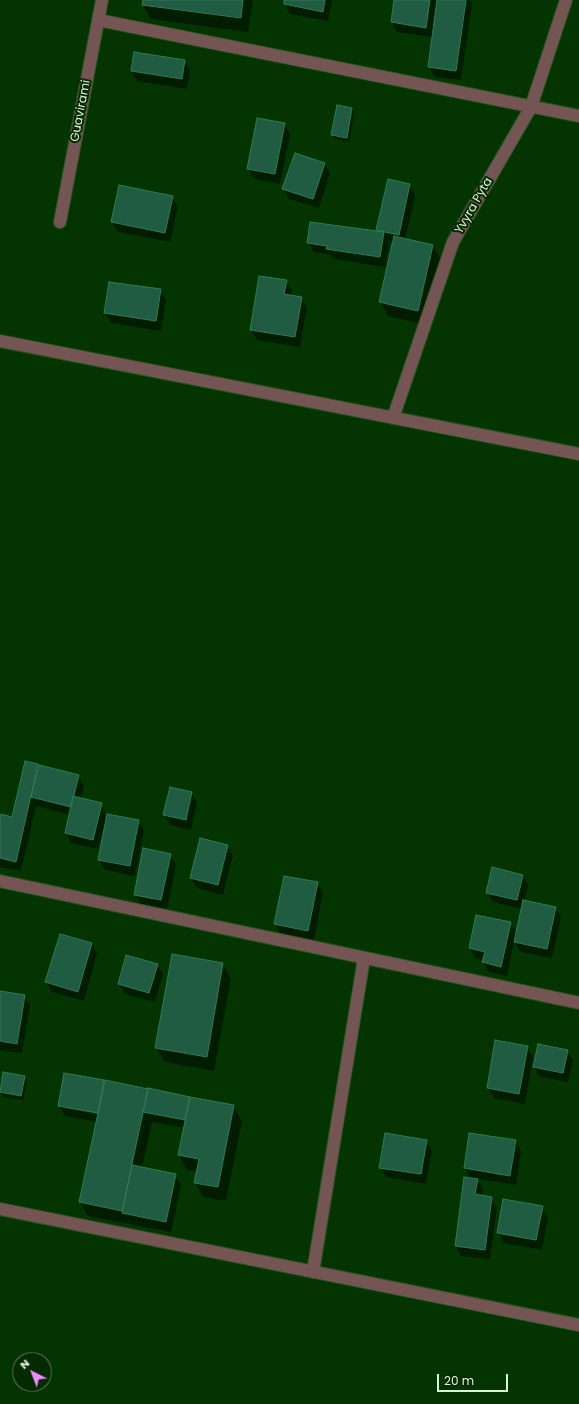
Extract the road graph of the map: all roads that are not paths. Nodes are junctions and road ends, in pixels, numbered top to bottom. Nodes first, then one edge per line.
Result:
1 (102, 0) edge
2 (566, 0) edge
3 (98, 20) junction
4 (530, 107) junction
5 (579, 116) edge
6 (60, 222) dead end
7 (0, 341) edge
8 (393, 418) junction
9 (579, 454) edge
10 (0, 880) edge
11 (364, 958) junction
12 (579, 1004) edge
13 (0, 1209) edge
14 (314, 1272) junction
15 (579, 1325) edge

1 - 3 street, Guavirami
2 - 4 street, Yvyra Pyta
3 - 4 street
3 - 6 street, Guavirami
4 - 5 street
4 - 8 street, Yvyra Pyta
7 - 8 street
8 - 9 street
10 - 11 street
11 - 12 street
11 - 14 street
13 - 14 street
14 - 15 street

